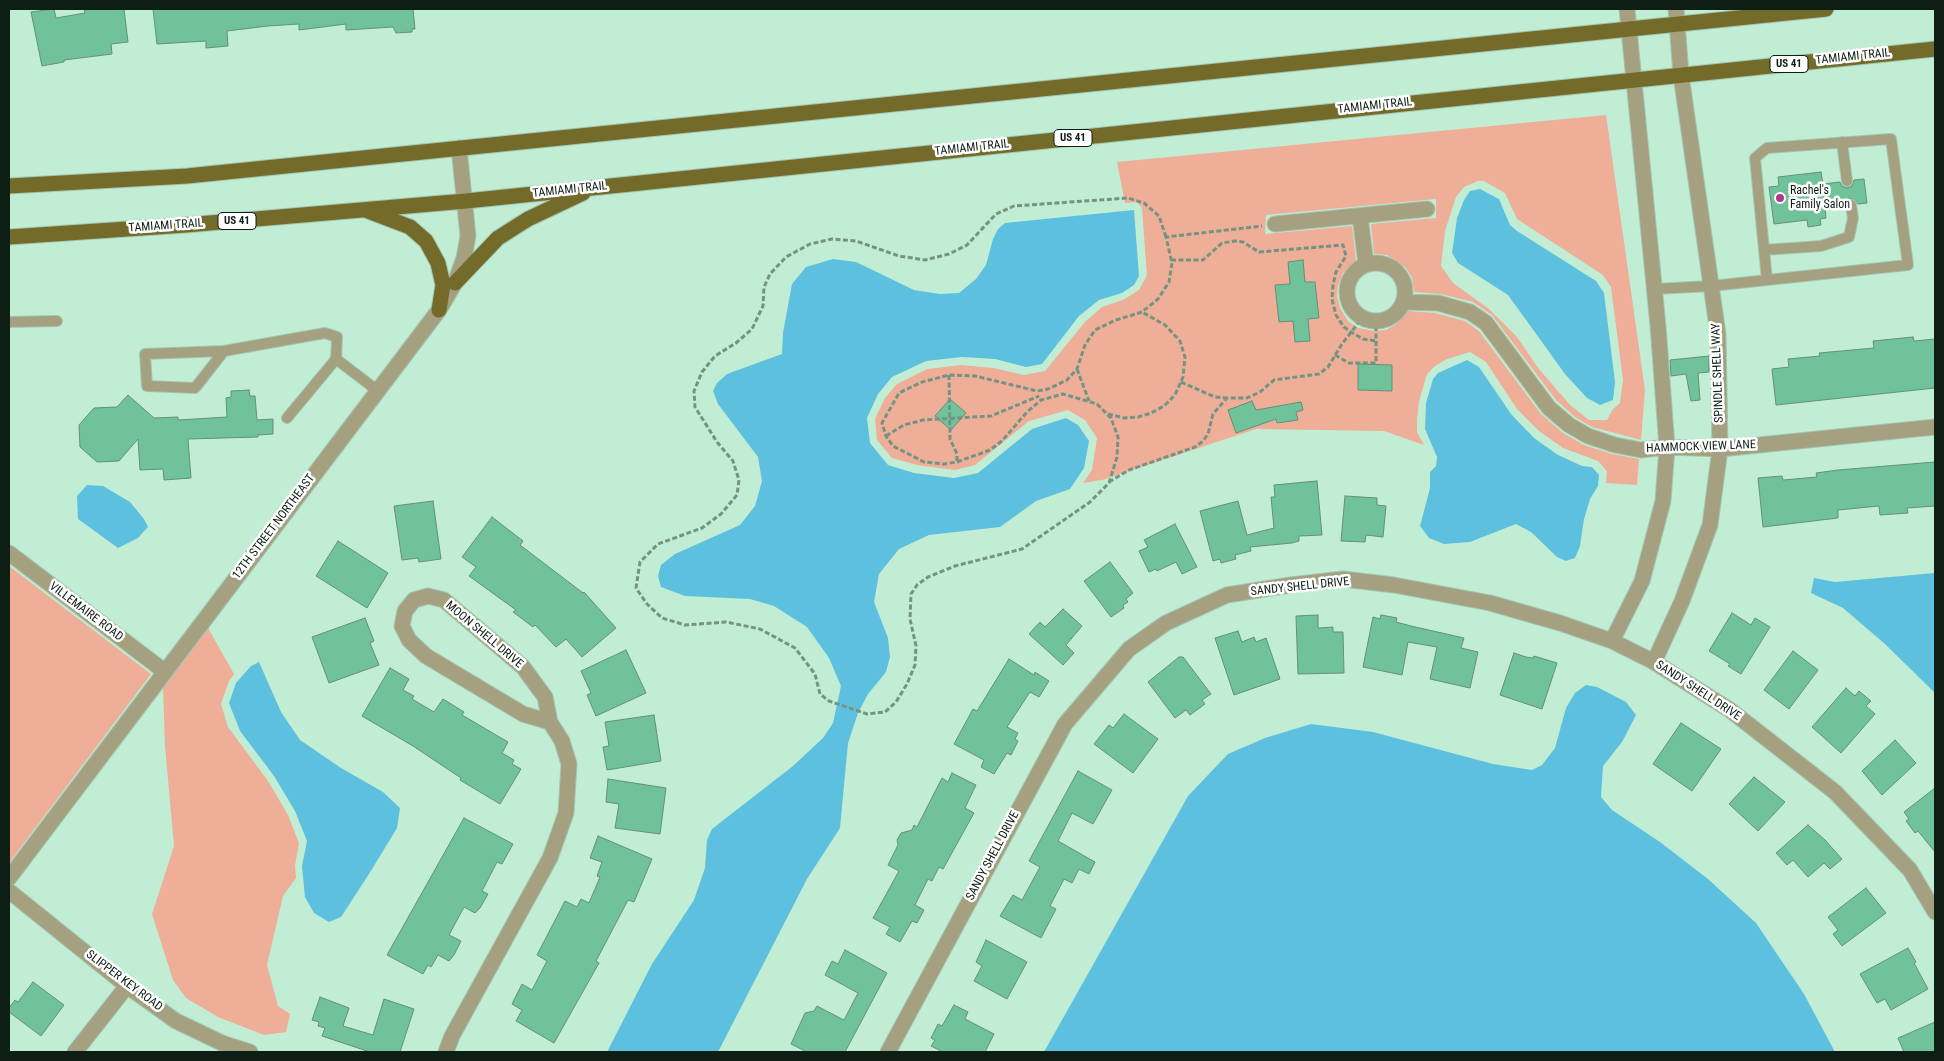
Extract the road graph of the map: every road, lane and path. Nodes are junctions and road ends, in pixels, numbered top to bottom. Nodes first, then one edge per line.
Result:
1 (1627, 9) edge
2 (1676, 9) edge
3 (1826, 9) edge
4 (1677, 24) junction
5 (1629, 30) junction
6 (1935, 49) edge
7 (1681, 75) junction
8 (1634, 79) junction
9 (1842, 142) junction
10 (459, 148) junction
11 (1847, 181) dead end
12 (9, 186) edge
13 (594, 188) junction
14 (466, 201) junction
15 (1851, 204) dead end
16 (1427, 209) dead end
17 (364, 210) junction
18 (1360, 216) junction
19 (1275, 224) joint
20 (9, 237) edge
21 (1166, 237) junction
22 (1764, 250) junction
23 (1171, 260) junction
24 (1366, 264) junction
25 (1767, 280) junction
26 (455, 283) junction
27 (1711, 286) junction
28 (1655, 289) junction
29 (1403, 302) junction
30 (439, 310) junction
31 (1142, 312) junction
32 (1369, 320) junction
33 (57, 321) dead end
34 (9, 322) edge
35 (1351, 332) junction
36 (1376, 341) junction
37 (224, 351) junction
38 (1335, 356) junction
39 (336, 359) junction
40 (1077, 369) junction
41 (949, 375) junction
42 (1181, 382) junction
43 (378, 390) junction
44 (1037, 392) junction
45 (1040, 398) junction
46 (1227, 398) junction
47 (1089, 401) junction
48 (1107, 414) junction
49 (287, 418) dead end
50 (951, 419) junction
51 (1935, 427) edge
52 (886, 436) junction
53 (1666, 447) junction
54 (1720, 449) junction
55 (957, 462) junction
56 (1108, 483) junction
57 (9, 553) edge
58 (1612, 642) junction
59 (1654, 662) junction
60 (164, 671) junction
61 (550, 722) junction
62 (9, 878) edge
63 (9, 891) edge
64 (1935, 912) edge
65 (128, 986) junction
66 (75, 1052) edge
67 (250, 1052) edge
68 (446, 1052) edge
69 (888, 1052) edge

1 - 5 street
2 - 4 street, SPINDLE SHELL WAY
3 - 4 main road
4 - 5 main road
4 - 7 street, SPINDLE SHELL WAY
5 - 8 street
5 - 10 main road
6 - 7 main road, TAMIAMI TRAIL / US 41
7 - 8 main road, TAMIAMI TRAIL / US 41
7 - 27 street, SPINDLE SHELL WAY
8 - 13 main road, TAMIAMI TRAIL / US 41
8 - 28 street
9 - 11 lane
9 - 22 lane
9 - 25 lane
10 - 12 main road
10 - 14 street, 12TH STREET NORTHEAST
13 - 14 main road, TAMIAMI TRAIL / US 41
13 - 26 main road
14 - 17 main road, TAMIAMI TRAIL / US 41
14 - 26 street, 12TH STREET NORTHEAST
15 - 22 lane
16 - 18 street
17 - 20 main road, TAMIAMI TRAIL / US 41
17 - 30 main road
18 - 19 street
18 - 24 street
19 - 21 path
21 - 23 path
21 - 56 path
22 - 25 lane
23 - 31 path
23 - 35 path
24 - 29 street
24 - 32 street
25 - 27 lane
26 - 30 street, 12TH STREET NORTHEAST
27 - 28 lane
27 - 54 street, SPINDLE SHELL WAY
28 - 53 street
29 - 32 street
29 - 53 street, HAMMOCK VIEW LANE
30 - 43 street, 12TH STREET NORTHEAST
31 - 40 path
31 - 42 path
32 - 35 path
32 - 36 path
33 - 34 lane
35 - 36 path
35 - 38 path
36 - 38 path
37 - 37 lane
37 - 39 lane
38 - 46 path
39 - 43 lane
39 - 49 lane
40 - 44 path
40 - 47 path
41 - 44 path
41 - 50 path
41 - 52 path
42 - 46 path
42 - 48 path
43 - 60 street, 12TH STREET NORTHEAST
44 - 45 path
45 - 47 path
45 - 50 path
45 - 55 path
46 - 56 path
47 - 48 path
48 - 56 path
50 - 52 path
50 - 55 path
51 - 54 street, HAMMOCK VIEW LANE
52 - 55 path
53 - 54 street, HAMMOCK VIEW LANE
53 - 58 street
54 - 59 street, SPINDLE SHELL WAY
57 - 60 street, VILLEMAIRE ROAD
58 - 59 street, SANDY SHELL DRIVE
58 - 69 street, SANDY SHELL DRIVE
59 - 64 street, SANDY SHELL DRIVE
60 - 62 street, 12TH STREET NORTHEAST
61 - 61 street, MOON SHELL DRIVE
61 - 68 street, MOON SHELL DRIVE
63 - 65 street, SLIPPER KEY ROAD
65 - 66 street
65 - 67 street, SLIPPER KEY ROAD

